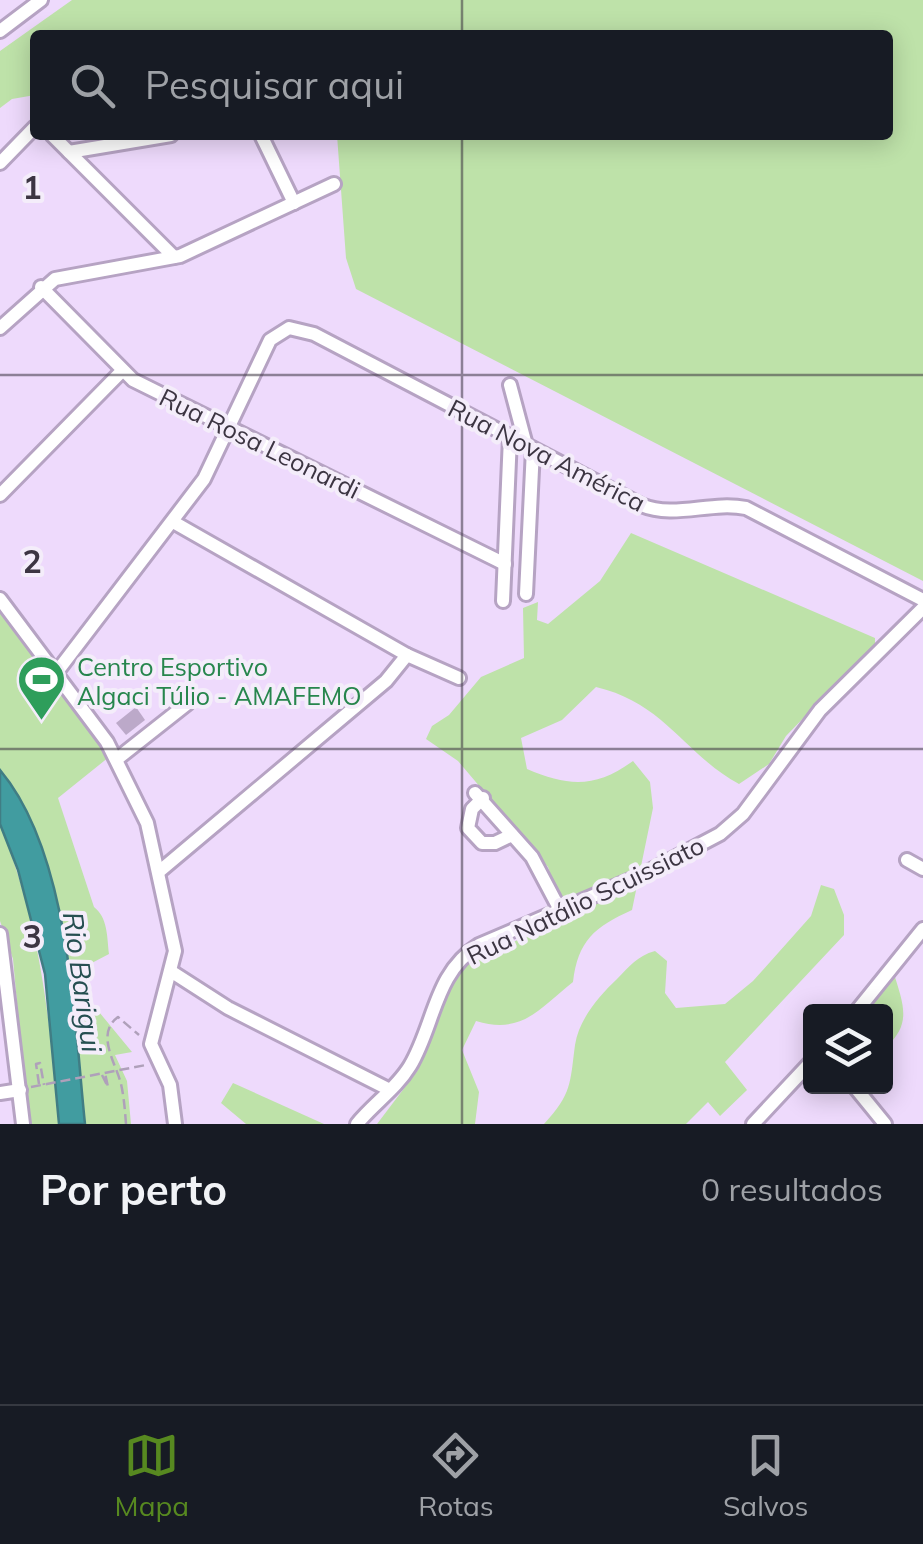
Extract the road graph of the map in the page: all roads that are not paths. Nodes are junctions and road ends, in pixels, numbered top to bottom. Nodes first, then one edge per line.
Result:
1 (41, 0) edge
2 (0, 31) edge
3 (30, 133) edge
4 (57, 140) edge
5 (141, 140) edge
6 (263, 140) edge
7 (69, 152) junction
8 (0, 163) edge
9 (334, 184) dead end
10 (294, 203) junction
11 (174, 258) junction
12 (41, 287) junction
13 (0, 328) edge
14 (121, 372) junction
15 (510, 385) dead end
16 (231, 426) junction
17 (510, 437) junction
18 (530, 447) junction
19 (0, 495) edge
20 (508, 498) junction
21 (531, 500) junction
22 (175, 523) junction
23 (504, 564) junction
24 (526, 594) dead end
25 (0, 599) edge
26 (503, 600) dead end
27 (923, 600) edge
28 (923, 608) edge
29 (407, 655) junction
30 (56, 673) junction
31 (459, 678) dead end
32 (188, 703) dead end
33 (117, 758) junction
34 (512, 835) junction
35 (907, 860) dead end
36 (923, 868) edge
37 (161, 870) junction
38 (560, 910) junction
39 (923, 930) edge
40 (0, 934) edge
41 (172, 972) junction
42 (863, 1004) edge
43 (6, 1006) edge
44 (803, 1070) edge
45 (20, 1090) junction
46 (390, 1090) junction
47 (0, 1093) edge
48 (861, 1094) edge
49 (24, 1124) edge
50 (175, 1124) edge
51 (357, 1124) edge
52 (753, 1124) edge
53 (885, 1124) edge

1 - 2 street
3 - 8 street
4 - 7 street
5 - 7 street
6 - 10 street
7 - 11 street
9 - 10 street
10 - 11 street
11 - 12 street
12 - 13 street
12 - 14 street, Rua Rosa Leonardi
14 - 16 street, Rua Rosa Leonardi
14 - 19 street
15 - 18 street
16 - 17 street, Rua Nova América
16 - 22 street
16 - 23 street, Rua Rosa Leonardi
17 - 18 street, Rua Nova América
17 - 20 street
18 - 21 street
18 - 27 street, Rua Nova América
20 - 21 street
20 - 23 street
21 - 24 street
22 - 29 street
22 - 30 street
23 - 26 street
25 - 30 street
28 - 38 street, Rua Natálio Scuissiato
29 - 31 street
29 - 37 street
30 - 33 street
32 - 33 street
33 - 37 street
34 - 34 street
34 - 38 street
35 - 36 street
37 - 41 street
38 - 46 street, Rua Natálio Scuissiato
39 - 42 street
40 - 43 street
41 - 46 street
41 - 50 street
43 - 45 street
44 - 52 street
45 - 47 street
45 - 49 street
46 - 51 street, Rua Natálio Scuissiato
48 - 53 street

